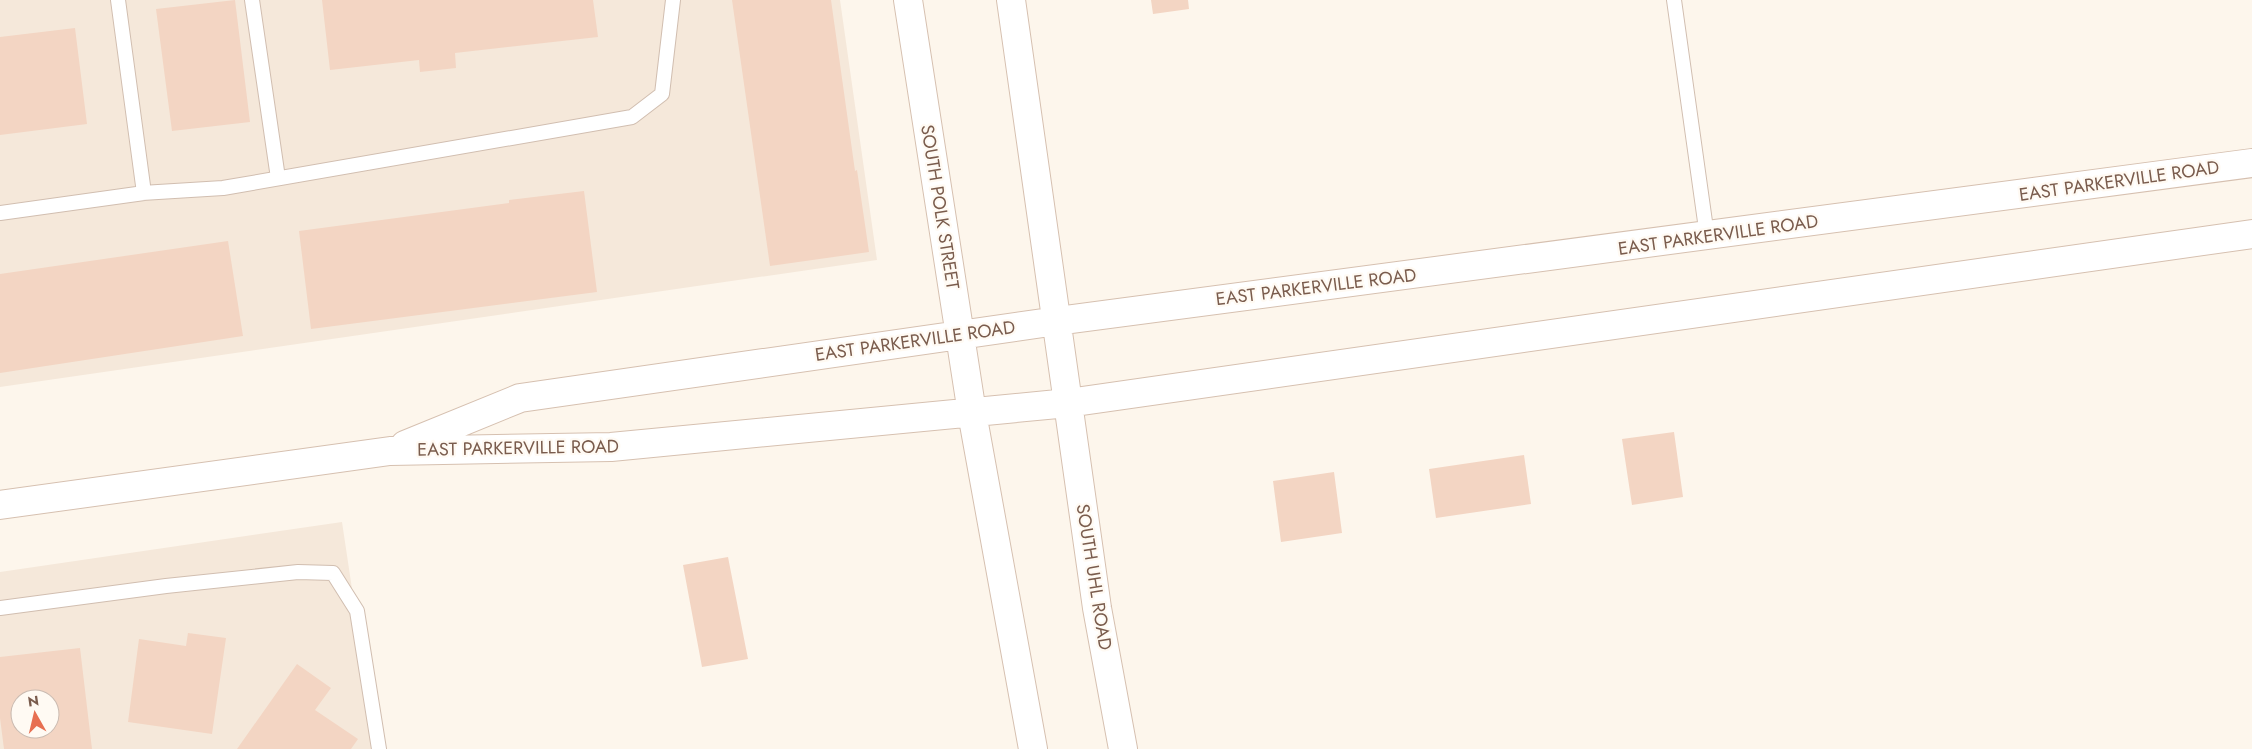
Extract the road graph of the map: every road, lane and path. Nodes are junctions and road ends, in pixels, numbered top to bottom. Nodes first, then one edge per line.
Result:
1 (118, 0) edge
2 (252, 0) edge
3 (673, 0) edge
4 (908, 0) edge
5 (1012, 0) edge
6 (1674, 0) edge
7 (2252, 163) edge
8 (278, 178) junction
9 (142, 193) junction
10 (0, 213) edge
11 (2252, 234) edge
12 (1707, 236) junction
13 (1056, 321) junction
14 (960, 335) junction
15 (1068, 404) junction
16 (972, 413) junction
17 (390, 451) junction
18 (0, 505) edge
19 (0, 608) edge
20 (379, 749) edge
21 (1033, 749) edge
22 (1123, 749) edge

1 - 9 lane
2 - 8 lane
3 - 8 lane
4 - 14 main road, SOUTH POLK STREET
5 - 13 main road
6 - 12 lane
7 - 12 main road, EAST PARKERVILLE ROAD
8 - 9 lane
9 - 10 lane
11 - 15 main road, EAST PARKERVILLE ROAD
12 - 13 main road, EAST PARKERVILLE ROAD
13 - 14 main road, EAST PARKERVILLE ROAD
13 - 15 main road
14 - 16 main road, SOUTH POLK STREET
14 - 17 main road, EAST PARKERVILLE ROAD
15 - 16 main road, EAST PARKERVILLE ROAD
15 - 22 main road, SOUTH UHL ROAD
16 - 17 main road, EAST PARKERVILLE ROAD
16 - 21 main road
17 - 18 main road, EAST PARKERVILLE ROAD
19 - 20 lane

